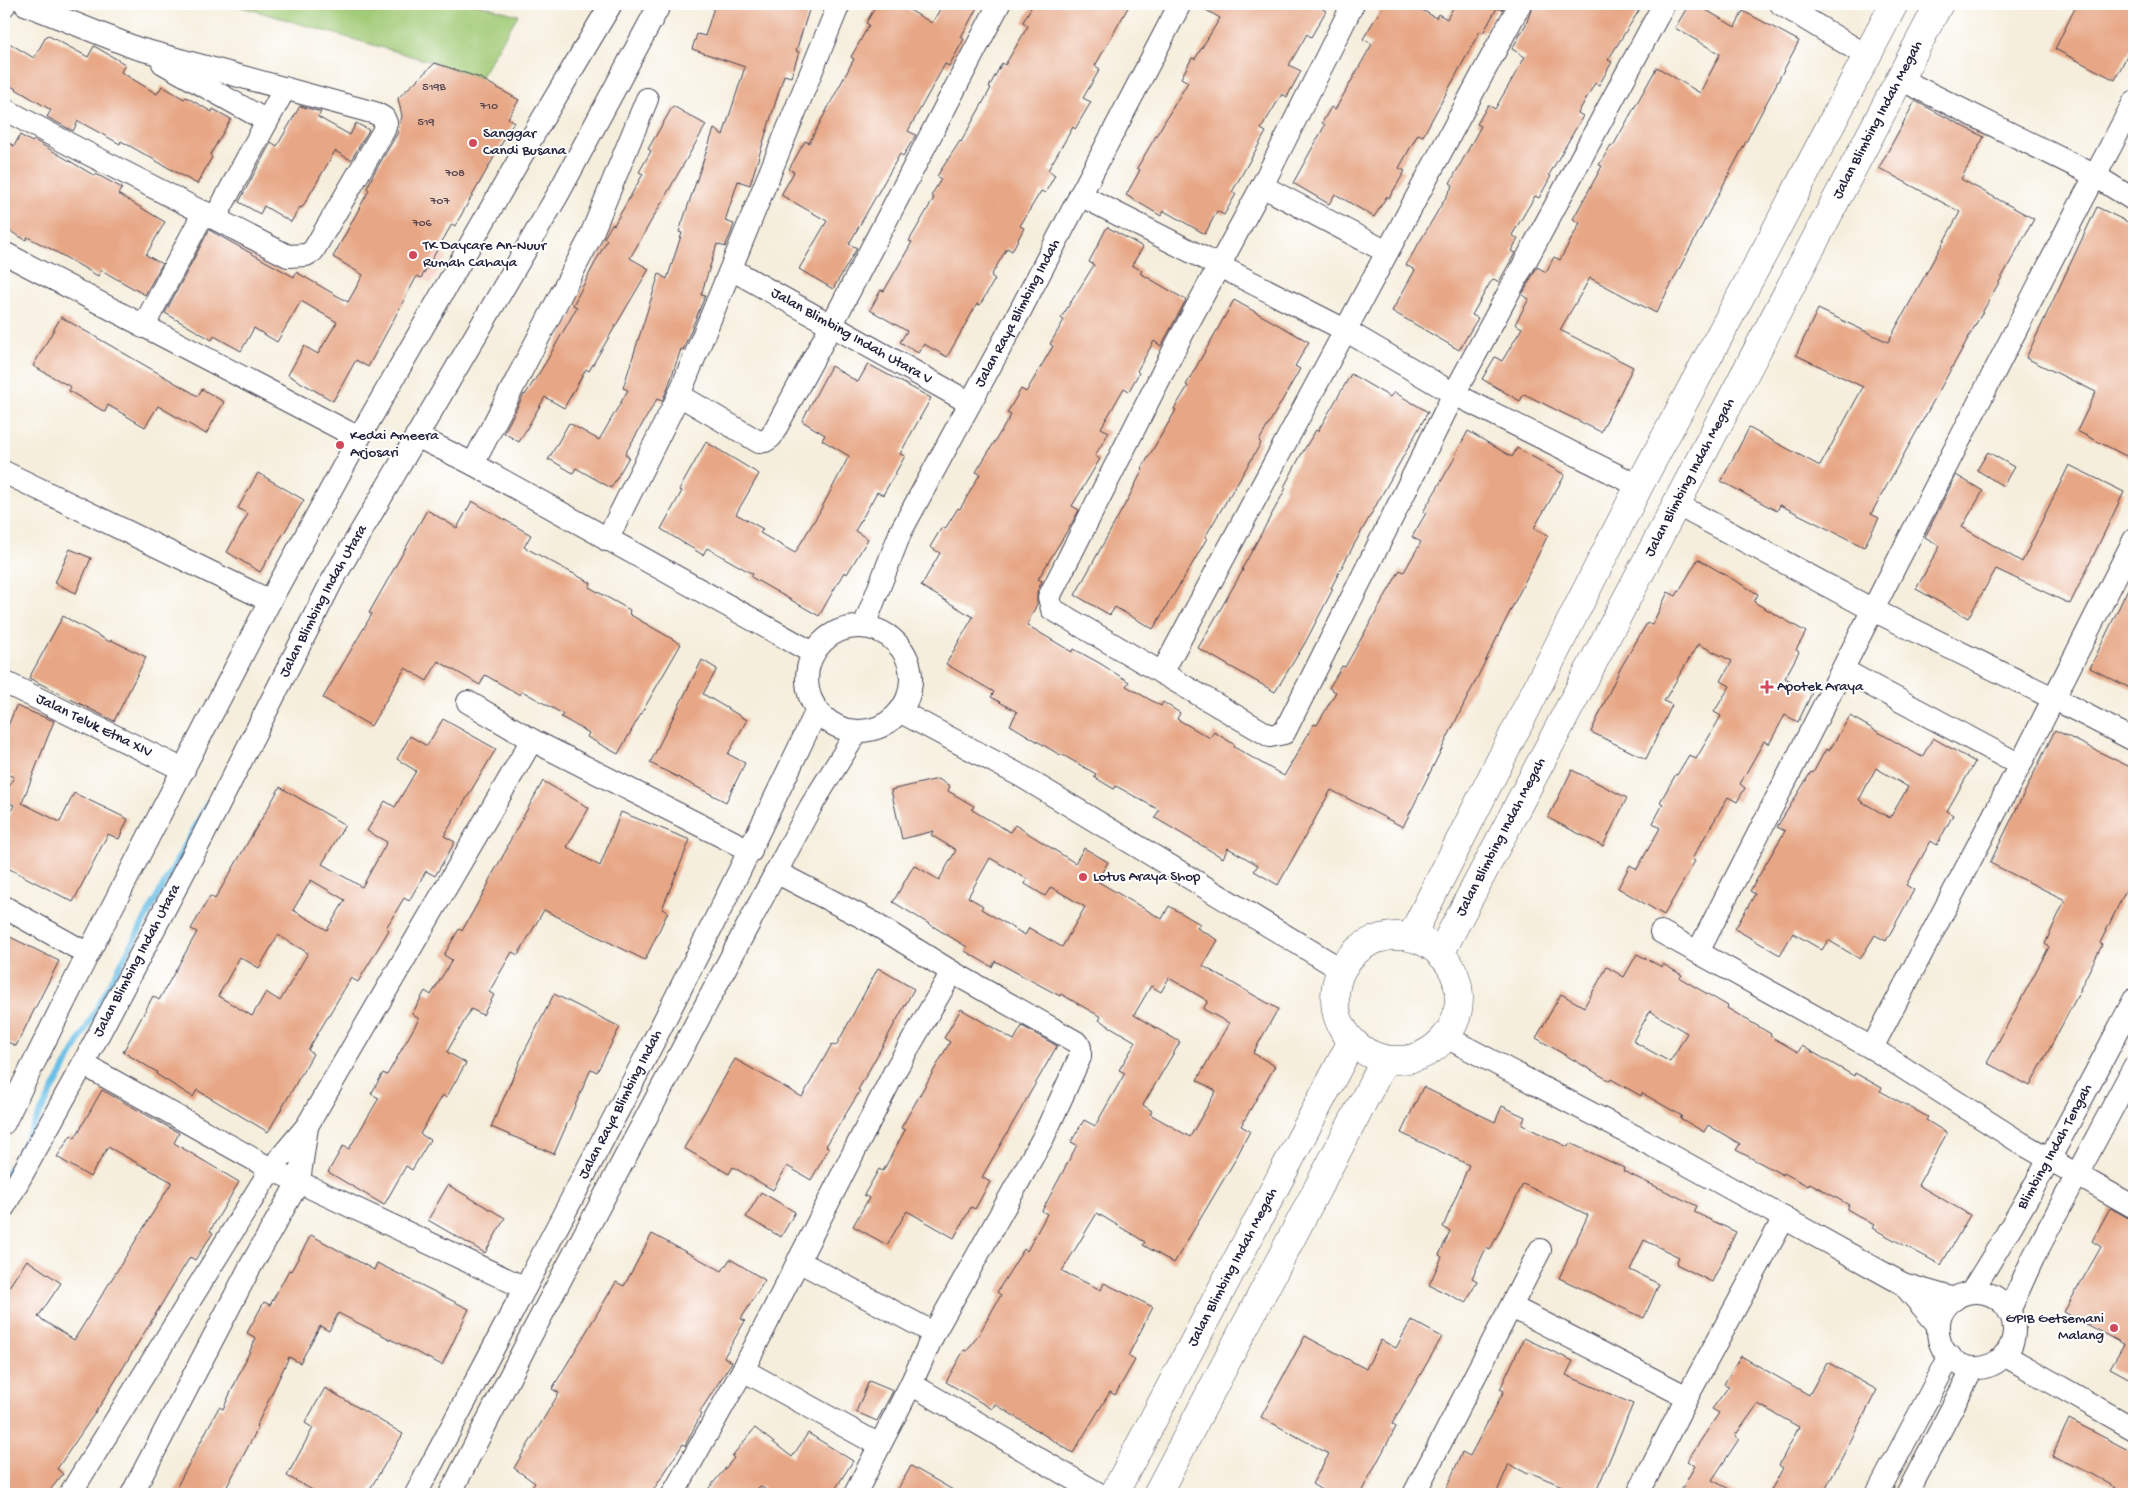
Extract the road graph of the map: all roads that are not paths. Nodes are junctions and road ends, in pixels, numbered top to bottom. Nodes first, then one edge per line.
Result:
1 (25, 4) edge
2 (611, 4) edge
3 (660, 4) edge
4 (839, 4) edge
5 (999, 4) edge
6 (1180, 4) edge
7 (1353, 4) edge
8 (1520, 4) edge
9 (1664, 4) edge
10 (1781, 4) edge
11 (1894, 4) edge
12 (1940, 4) edge
13 (136, 48) junction
14 (1867, 56) junction
15 (1900, 79) junction
16 (285, 88) junction
17 (648, 99) dead end
18 (2134, 102) edge
19 (4, 109) edge
20 (267, 120) junction
21 (2094, 175) junction
22 (1262, 186) junction
23 (1080, 195) junction
24 (2134, 200) edge
25 (210, 215) junction
26 (1768, 245) junction
27 (1387, 252) junction
28 (4, 254) edge
29 (1219, 266) junction
30 (1803, 266) junction
31 (732, 269) junction
32 (831, 326) junction
33 (143, 327) junction
34 (1345, 330) junction
35 (1454, 394) junction
36 (679, 395) junction
37 (970, 403) junction
38 (416, 436) junction
39 (359, 438) junction
40 (473, 464) junction
41 (4, 472) edge
42 (1639, 486) junction
43 (1676, 504) junction
44 (607, 540) junction
45 (2134, 540) edge
46 (270, 601) junction
47 (1873, 610) junction
48 (864, 626) junction
49 (814, 653) junction
50 (1843, 670) junction
51 (1162, 673) junction
52 (4, 682) edge
53 (2054, 698) junction
54 (468, 702) dead end
55 (817, 710) junction
56 (901, 712) junction
57 (857, 732) junction
58 (532, 740) junction
59 (2134, 740) edge
60 (2020, 765) junction
61 (184, 770) junction
62 (751, 851) junction
63 (776, 872) junction
64 (4, 907) edge
65 (1661, 932) dead end
66 (1411, 937) junction
67 (1698, 952) junction
68 (88, 954) junction
69 (1440, 954) junction
70 (1342, 970) junction
71 (952, 972) junction
72 (2134, 1000) edge
73 (1446, 1037) junction
74 (1352, 1041) junction
75 (1872, 1048) junction
76 (1385, 1060) junction
77 (83, 1064) junction
78 (2134, 1067) edge
79 (4, 1123) edge
80 (307, 1126) junction
81 (2049, 1160) junction
82 (272, 1169) junction
83 (2077, 1175) junction
84 (299, 1181) junction
85 (4, 1207) edge
86 (2134, 1207) edge
87 (1784, 1218) junction
88 (1540, 1250) dead end
89 (798, 1261) junction
90 (1903, 1284) junction
91 (525, 1288) junction
92 (1963, 1296) junction
93 (1512, 1307) junction
94 (2009, 1311) junction
95 (1939, 1326) junction
96 (934, 1333) junction
97 (2004, 1355) junction
98 (1950, 1356) junction
99 (1973, 1368) junction
100 (743, 1370) junction
101 (911, 1384) junction
102 (1688, 1397) junction
103 (2134, 1429) edge
104 (879, 1446) junction
105 (70, 1494) edge
106 (132, 1494) edge
107 (416, 1494) edge
108 (450, 1494) edge
109 (673, 1494) edge
110 (854, 1494) edge
111 (1099, 1494) edge
112 (1114, 1494) edge
113 (1157, 1494) edge
114 (1414, 1494) edge
115 (1638, 1494) edge
116 (1877, 1494) edge
117 (1907, 1494) edge

1 - 13 street
2 - 39 street
3 - 38 street, Jalan Blimbing Indah Utara
4 - 31 street
5 - 32 street
6 - 23 street, Jalan Raya Blimbing Indah
7 - 22 street
8 - 27 street
9 - 35 street
10 - 14 street
11 - 14 street
12 - 15 street, Jalan Blimbing Indah Megah
13 - 16 street
13 - 20 street
14 - 26 street
15 - 21 street
15 - 30 street, Jalan Blimbing Indah Megah
16 - 20 street
16 - 25 street
17 - 40 street
18 - 21 street
19 - 25 street
20 - 25 street
21 - 24 street
21 - 47 street
22 - 27 street
22 - 29 street
23 - 29 street
23 - 37 street, Jalan Raya Blimbing Indah
25 - 33 street
26 - 30 street
26 - 42 street
27 - 34 street
28 - 33 street
29 - 34 street
29 - 51 street
30 - 43 street, Jalan Blimbing Indah Megah
31 - 32 street, Jalan Blimbing Indah Utara V
31 - 36 street
32 - 36 street
32 - 37 street, Jalan Blimbing Indah Utara V
33 - 39 street
34 - 35 street
34 - 51 street
35 - 42 street
35 - 51 street
36 - 44 street
37 - 48 street, Jalan Raya Blimbing Indah
38 - 40 street
38 - 77 street, Jalan Blimbing Indah Utara
39 - 46 street
40 - 44 street
41 - 46 street
42 - 66 street
43 - 47 street
43 - 69 street, Jalan Blimbing Indah Megah
44 - 49 street
45 - 53 street
46 - 61 street
47 - 50 street
47 - 53 street
48 - 49 street
48 - 56 street
49 - 55 street
50 - 60 street
50 - 67 street
52 - 61 street, Jalan Teluk Etna XIV
53 - 59 street
53 - 60 street
54 - 58 street
55 - 57 street
55 - 62 street, Jalan Raya Blimbing Indah
56 - 57 street
56 - 70 street
57 - 63 street, Jalan Raya Blimbing Indah
58 - 62 street
58 - 80 street
60 - 75 street
61 - 68 street
62 - 91 street, Jalan Raya Blimbing Indah
63 - 71 street
63 - 108 street, Jalan Raya Blimbing Indah
64 - 68 street
65 - 67 street
66 - 69 street
66 - 70 street
67 - 75 street
68 - 79 street
69 - 73 street
70 - 74 street
71 - 89 street
71 - 96 street
72 - 81 street, Blimbing Indah Tengah
73 - 76 street
73 - 87 street
74 - 76 street
74 - 112 street, Jalan Blimbing Indah Megah
75 - 81 street
76 - 113 street
77 - 82 street
77 - 85 street, Jalan Blimbing Indah Utara
78 - 83 street, Blimbing Indah Tengah
80 - 82 street
80 - 84 street
81 - 83 street
81 - 92 street, Blimbing Indah Tengah
82 - 84 street
82 - 105 street
83 - 86 street
83 - 94 street, Blimbing Indah Tengah
84 - 91 street
84 - 106 street
87 - 90 street
87 - 102 street
88 - 93 street
89 - 96 street
89 - 100 street
90 - 92 street
90 - 95 street
91 - 107 street, Jalan Raya Blimbing Indah
92 - 94 street
92 - 95 street
93 - 102 street
93 - 114 street
94 - 97 street
95 - 98 street
96 - 101 street
97 - 99 street
97 - 103 street
98 - 99 street
98 - 116 street
99 - 117 street
100 - 104 street
100 - 109 street
101 - 104 street
101 - 111 street
102 - 115 street
104 - 110 street

